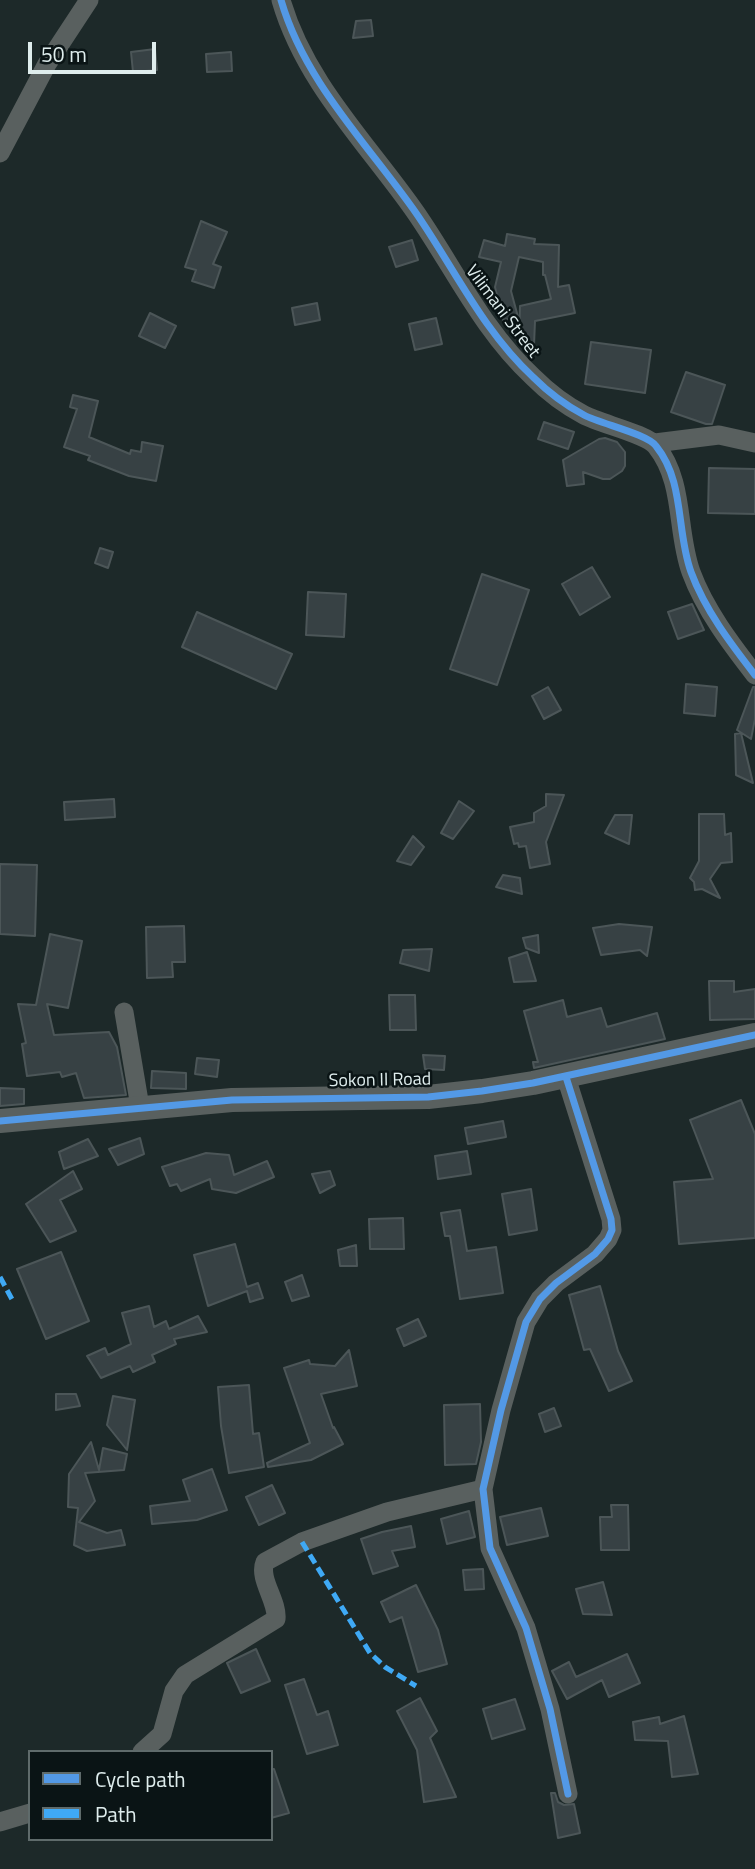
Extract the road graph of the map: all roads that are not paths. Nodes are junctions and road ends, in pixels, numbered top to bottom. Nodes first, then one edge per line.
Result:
1 (89, 0) edge
2 (281, 0) edge
3 (0, 153) edge
4 (654, 443) junction
5 (755, 443) edge
6 (755, 675) edge
7 (124, 1012) dead end
8 (755, 1035) edge
9 (566, 1076) junction
10 (140, 1107) junction
11 (0, 1121) edge
12 (483, 1489) junction
13 (144, 1750) edge
14 (568, 1794) dead end
15 (28, 1814) edge
16 (0, 1822) edge

1 - 3 street
2 - 4 street, Vilimani Street
4 - 5 street
4 - 6 street
7 - 10 street
8 - 9 street, Sokon II Road
9 - 10 street, Sokon II Road
9 - 12 street
10 - 11 street, Sokon II Road
12 - 13 street
12 - 14 street
15 - 16 street

